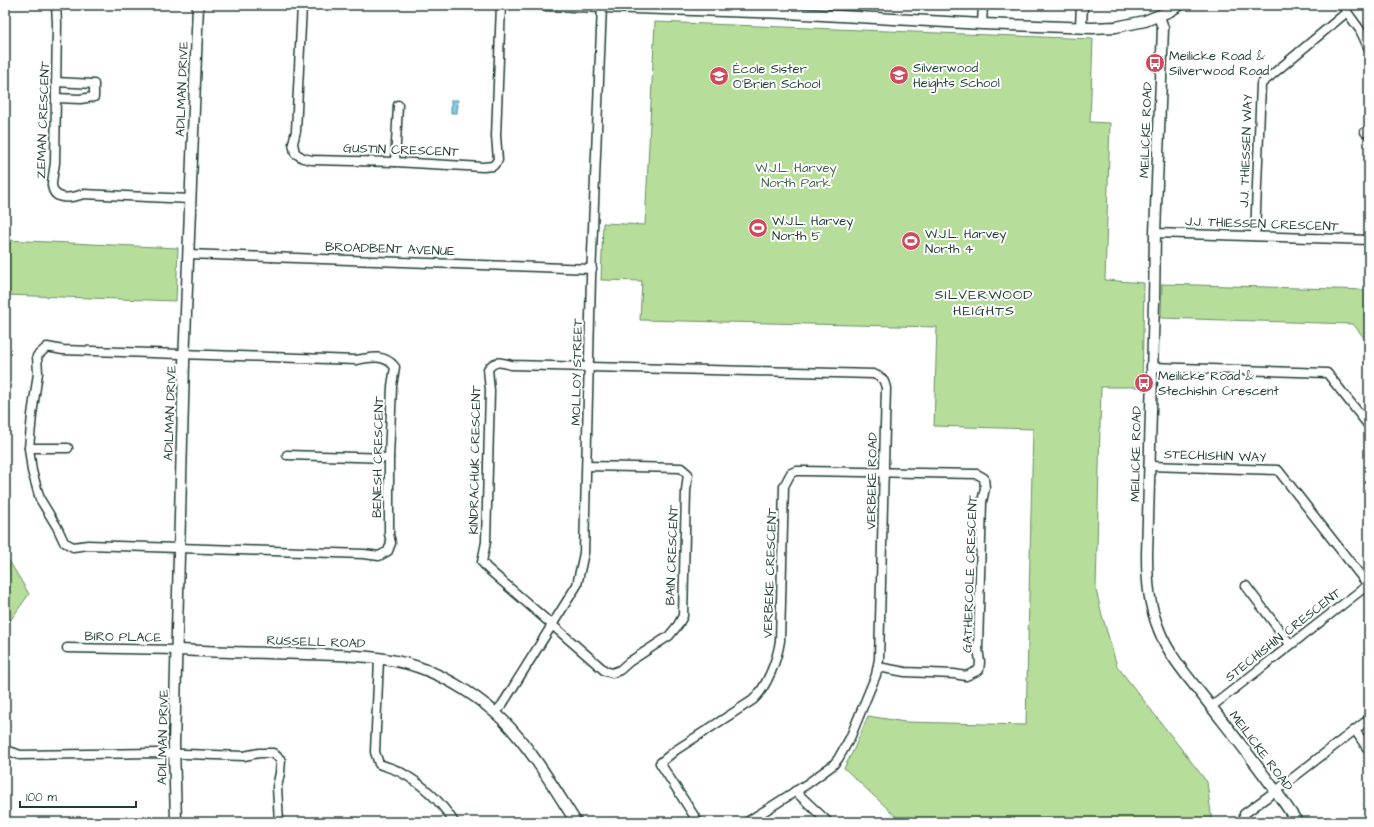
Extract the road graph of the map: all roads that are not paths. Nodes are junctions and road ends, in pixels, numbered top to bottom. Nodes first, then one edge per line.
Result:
1 (56, 5) edge
2 (198, 5) edge
3 (302, 5) edge
4 (501, 5) edge
5 (544, 5) edge
6 (983, 5) edge
7 (1082, 5) edge
8 (1180, 5) edge
9 (1342, 5) edge
10 (602, 6) edge
11 (702, 8) edge
12 (1348, 12) junction
13 (1159, 16) junction
14 (982, 24) junction
15 (1081, 27) junction
16 (1369, 49) edge
17 (56, 82) junction
18 (56, 98) junction
19 (398, 105) dead end
20 (395, 162) junction
21 (190, 199) junction
22 (1155, 233) junction
23 (1255, 236) junction
24 (1369, 240) edge
25 (188, 254) junction
26 (592, 269) junction
27 (184, 355) junction
28 (590, 367) junction
29 (1151, 367) junction
30 (1369, 426) edge
31 (29, 448) junction
32 (68, 448) dead end
33 (287, 455) dead end
34 (389, 458) junction
35 (587, 466) junction
36 (1149, 466) junction
37 (884, 473) junction
38 (179, 548) junction
39 (1368, 584) edge
40 (1246, 586) dead end
41 (552, 624) junction
42 (1290, 644) junction
43 (67, 648) dead end
44 (177, 650) junction
45 (379, 659) junction
46 (878, 667) junction
47 (1211, 707) junction
48 (495, 713) junction
49 (1369, 719) edge
50 (1355, 730) junction
51 (1369, 751) edge
52 (5, 753) edge
53 (174, 754) junction
54 (795, 791) junction
55 (1273, 793) junction
56 (176, 822) edge
57 (278, 822) edge
58 (454, 822) edge
59 (576, 822) edge
60 (698, 822) edge
61 (747, 822) edge
62 (828, 822) edge
63 (1245, 822) edge
64 (1298, 822) edge

1 - 17 street, ZEMAN CRESCENT
2 - 21 street, ADILMAN DRIVE
3 - 20 street, GUSTIN CRESCENT
4 - 20 street, GUSTIN CRESCENT
5 - 10 street
6 - 14 street
7 - 15 street
8 - 13 street
9 - 12 street
10 - 11 street
10 - 26 street, MOLLOY STREET
11 - 14 street
12 - 16 street
12 - 23 street, J.J. THIESSEN WAY
13 - 15 street
13 - 22 street, MEILICKE ROAD
14 - 15 street
17 - 18 street, ZEMAN CRESCENT
17 - 18 street
18 - 21 street, ZEMAN CRESCENT
19 - 20 street
21 - 25 street, ADILMAN DRIVE
22 - 23 street, J.J. THIESSEN CRESCENT
22 - 29 street, MEILICKE ROAD
23 - 24 street, J.J. THIESSEN CRESCENT
25 - 26 street, BROADBENT AVENUE
25 - 27 street, ADILMAN DRIVE
26 - 28 street, MOLLOY STREET
27 - 31 street, BENESH CRESCENT
27 - 34 street, BENESH CRESCENT
27 - 38 street, ADILMAN DRIVE
28 - 35 street, MOLLOY STREET
28 - 37 street, VERBEKE ROAD
28 - 41 street, KINDRACHUK CRESCENT
29 - 30 street
29 - 36 street, MEILICKE ROAD
31 - 32 street
31 - 38 street, BENESH CRESCENT
33 - 34 street
34 - 38 street, BENESH CRESCENT
35 - 41 street, MOLLOY STREET
35 - 41 street, BAIN CRESCENT
36 - 39 street, STECHISHIN WAY
36 - 47 street, MEILICKE ROAD
37 - 46 street, VERBEKE ROAD
37 - 46 street, GATHERCOLE CRESCENT
37 - 60 street, VERBEKE CRESCENT
38 - 44 street, ADILMAN DRIVE
39 - 42 street, STECHISHIN CRESCENT
40 - 42 street
41 - 48 street, MOLLOY STREET
42 - 47 street, STECHISHIN CRESCENT
43 - 44 street, BIRO PLACE
44 - 45 street, RUSSELL ROAD
44 - 53 street, ADILMAN DRIVE
45 - 48 street, RUSSELL ROAD
45 - 58 street
46 - 54 street, VERBEKE ROAD
47 - 55 street, MEILICKE ROAD
48 - 59 street, RUSSELL ROAD
49 - 50 street
50 - 51 street
50 - 55 street
52 - 53 street
53 - 56 street, ADILMAN DRIVE
53 - 57 street
54 - 61 street, VERBEKE ROAD
54 - 62 street
55 - 63 street
55 - 64 street, MEILICKE ROAD

